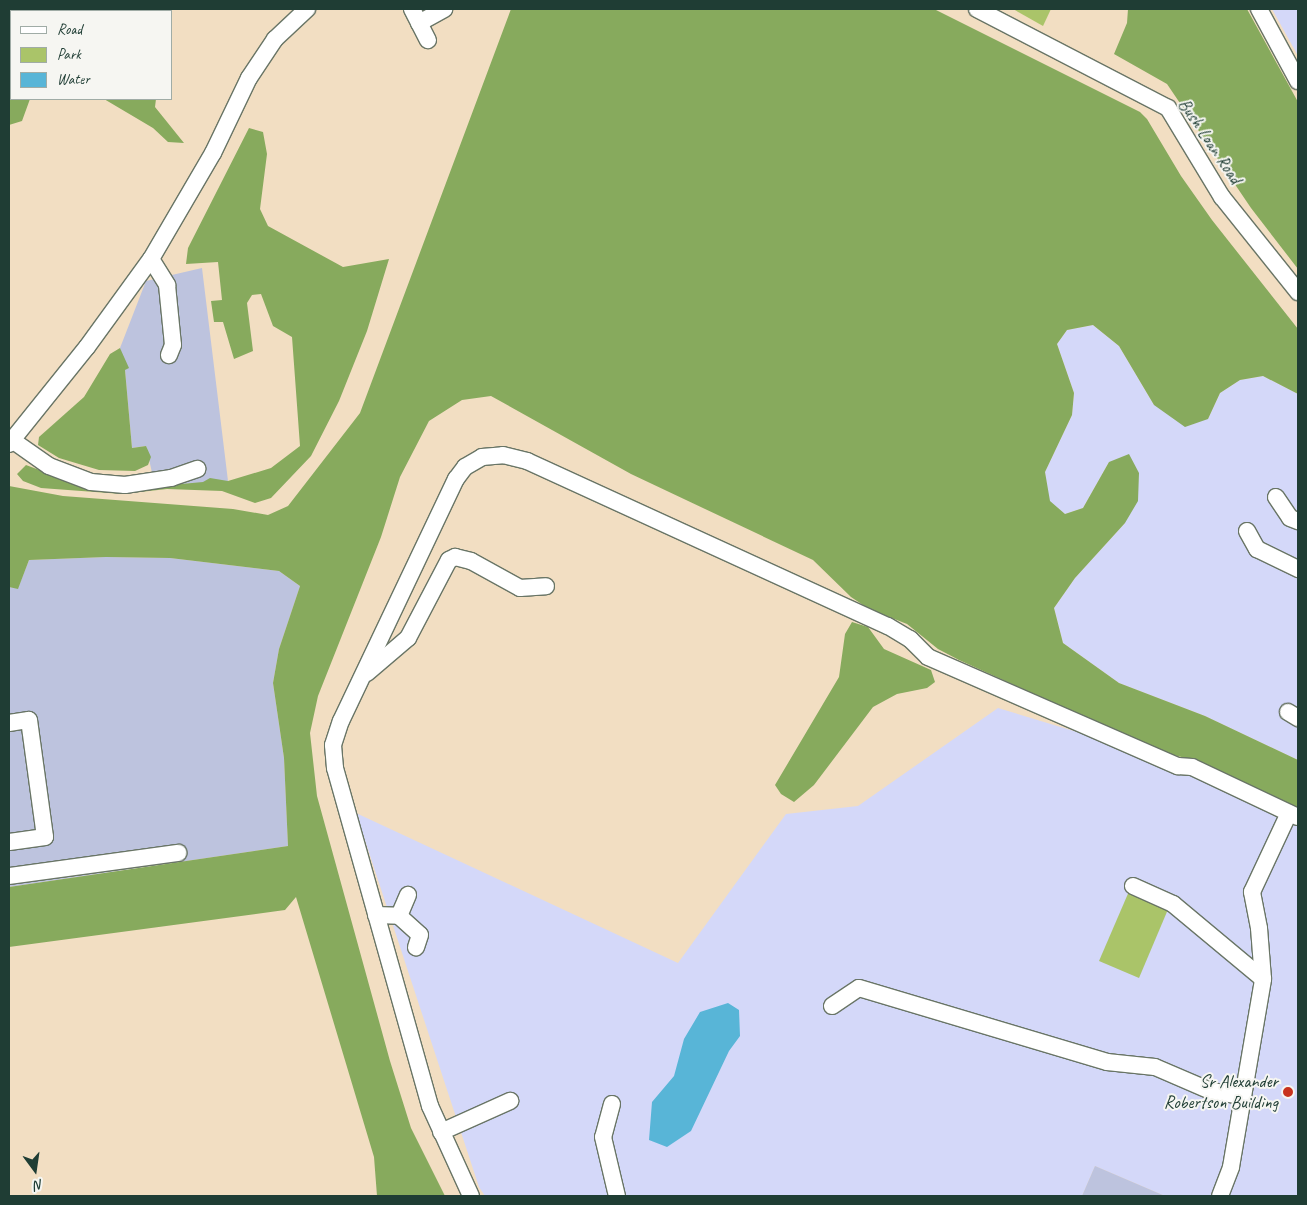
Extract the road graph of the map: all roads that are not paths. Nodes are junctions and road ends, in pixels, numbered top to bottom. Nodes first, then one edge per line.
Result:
1 (307, 9) edge
2 (444, 9) edge
3 (977, 9) edge
4 (1260, 9) edge
5 (416, 16) edge
6 (428, 40) dead end
7 (1298, 81) edge
8 (151, 260) junction
9 (1298, 292) edge
10 (169, 355) dead end
11 (10, 442) edge
12 (197, 469) dead end
13 (1276, 497) dead end
14 (1298, 521) edge
15 (1247, 531) dead end
16 (1298, 569) edge
17 (546, 586) dead end
18 (362, 678) junction
19 (9, 723) edge
20 (1294, 815) edge
21 (9, 842) edge
22 (178, 852) dead end
23 (9, 876) edge
24 (1133, 886) dead end
25 (408, 895) dead end
26 (376, 915) junction
27 (399, 916) junction
28 (416, 947) dead end
29 (1263, 979) junction
30 (832, 1006) dead end
31 (1243, 1096) junction
32 (510, 1101) dead end
33 (612, 1104) dead end
34 (441, 1132) junction
35 (471, 1196) edge
36 (617, 1196) edge
37 (1220, 1196) edge

1 - 8 street
2 - 5 street
3 - 9 street, Bush Loan Road
4 - 7 street
5 - 6 street
8 - 10 street
8 - 11 street
11 - 12 street
13 - 14 street
15 - 16 street
17 - 18 street
18 - 20 street
18 - 26 street
19 - 21 street
20 - 29 street
22 - 23 street
24 - 29 street
25 - 27 street
26 - 27 street
26 - 34 street
27 - 28 street
29 - 31 street
30 - 31 street
31 - 37 street
32 - 34 street
33 - 36 street
34 - 35 street

